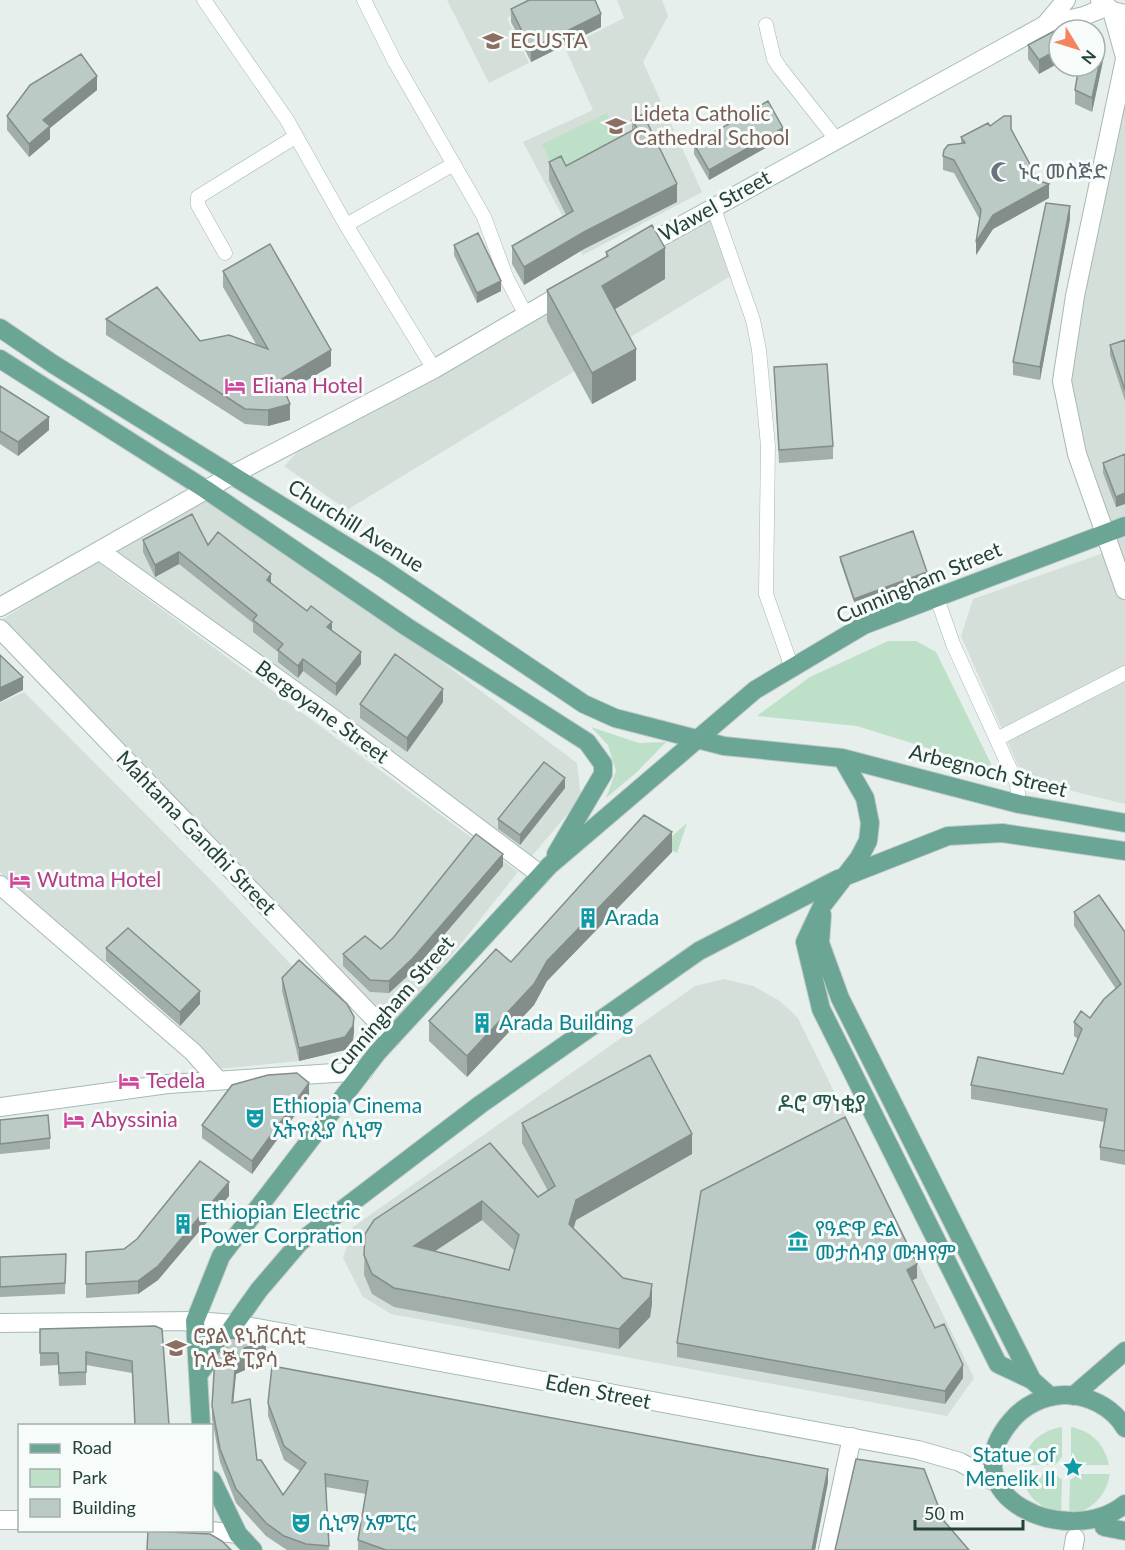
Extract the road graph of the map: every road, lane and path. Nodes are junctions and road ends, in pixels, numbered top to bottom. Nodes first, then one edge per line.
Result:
1 (204, 0) edge
2 (364, 0) edge
3 (1066, 0) edge
4 (1111, 8) edge
5 (766, 25) dead end
6 (1045, 25) junction
7 (1125, 58) edge
8 (295, 137) junction
9 (836, 139) junction
10 (454, 164) junction
11 (713, 206) junction
12 (346, 225) junction
13 (225, 253) dead end
14 (625, 257) edge
15 (585, 280) edge
16 (526, 315) junction
17 (0, 328) edge
18 (0, 359) edge
19 (434, 369) junction
20 (232, 475) junction
21 (205, 489) junction
22 (1125, 526) edge
23 (1105, 533) junction
24 (100, 551) junction
25 (1125, 590) edge
26 (936, 598) junction
27 (0, 607) edge
28 (0, 629) edge
29 (792, 668) junction
30 (1125, 673) edge
31 (697, 739) junction
32 (997, 739) junction
33 (842, 758) junction
34 (1019, 804) junction
35 (1125, 823) edge
36 (1125, 850) edge
37 (545, 871) junction
38 (848, 874) junction
39 (0, 885) edge
40 (392, 1037) junction
41 (364, 1071) junction
42 (217, 1079) junction
43 (0, 1107) edge
44 (195, 1321) junction
45 (0, 1323) edge
46 (235, 1324) junction
47 (1125, 1351) edge
48 (200, 1374) junction
49 (1073, 1396) junction
50 (1051, 1397) junction
51 (1124, 1423) edge
52 (201, 1424) edge
53 (852, 1437) junction
54 (213, 1482) edge
55 (995, 1482) junction
56 (1125, 1504) edge
57 (18, 1520) edge
58 (0, 1521) edge
59 (1104, 1527) junction
60 (213, 1531) edge
61 (1125, 1531) edge
62 (238, 1534) junction
63 (1064, 1541) edge
64 (254, 1550) edge
65 (828, 1550) edge

1 - 8 street
2 - 10 street
3 - 6 main road, Wawel Street
4 - 6 main road
4 - 7 main road
5 - 9 street
6 - 9 main road, Wawel Street
7 - 23 main road
8 - 12 street
8 - 13 street
9 - 11 main road, Wawel Street
10 - 12 street
10 - 16 street
11 - 14 main road, Wawel Street
11 - 29 street
12 - 19 street
15 - 16 main road
16 - 19 main road
17 - 20 main road, Churchill Avenue
18 - 21 main road
19 - 20 main road
20 - 21 main road
20 - 31 main road, Churchill Avenue
21 - 24 main road
21 - 37 main road, Cunningham Street
22 - 23 main road, Cunningham Street
23 - 25 main road
23 - 26 main road, Cunningham Street
24 - 27 main road
24 - 37 main road, Bergoyane Street
26 - 29 main road, Cunningham Street
26 - 32 street
28 - 40 main road, Mahtama Gandhi Street
29 - 31 main road, Cunningham Street
30 - 32 street
31 - 33 main road, Churchill Avenue
31 - 37 main road, Cunningham Street
32 - 34 street
33 - 34 main road, Arbegnoch Street
33 - 38 main road
34 - 35 main road, Arbegnoch Street
36 - 38 main road
37 - 40 main road, Cunningham Street
38 - 46 main road
38 - 50 main road
39 - 42 main road
40 - 41 main road, Cunningham Street
41 - 42 main road
41 - 44 main road, Cunningham Street
42 - 43 main road
44 - 45 main road, Eden Street
44 - 46 main road, Eden Street
44 - 48 main road, Cunningham Street
46 - 48 main road
46 - 53 main road, Eden Street
47 - 49 main road
48 - 52 main road, Cunningham Street
49 - 50 main road
49 - 51 main road
50 - 55 main road
53 - 55 main road, Eden Street
53 - 65 main road
54 - 62 main road
55 - 63 main road
56 - 59 main road
57 - 58 main road
59 - 61 main road
59 - 63 main road
60 - 62 main road
62 - 64 main road

